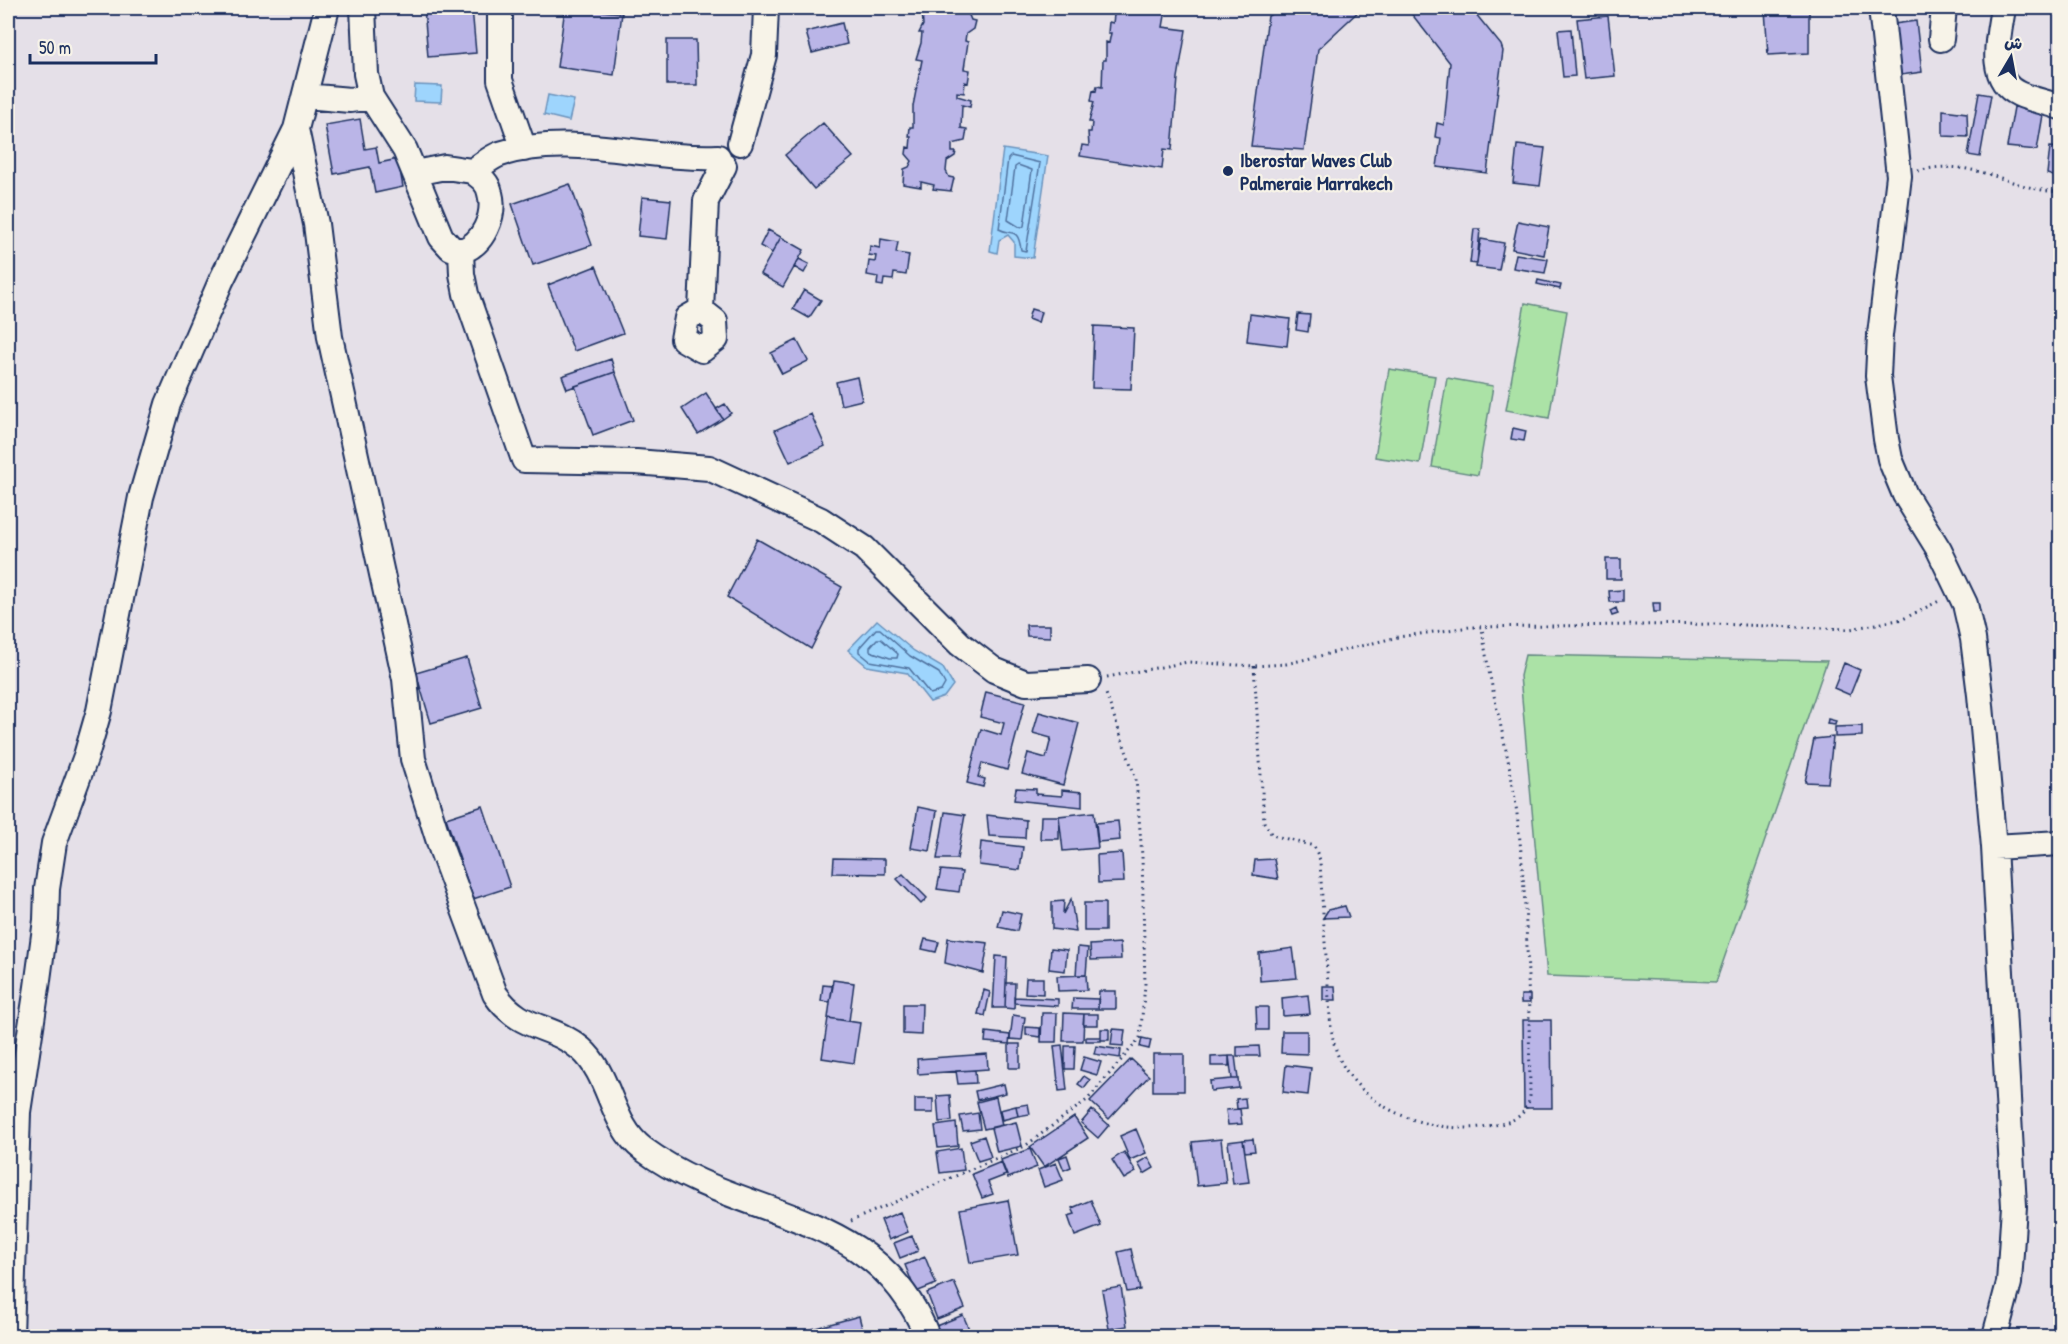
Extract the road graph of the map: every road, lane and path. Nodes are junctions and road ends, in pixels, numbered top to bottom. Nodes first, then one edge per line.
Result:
1 (327, 8) edge
2 (363, 8) edge
3 (500, 8) edge
4 (766, 8) edge
5 (1881, 8) edge
6 (1944, 8) edge
7 (2003, 8) edge
8 (1941, 39) dead end
9 (305, 96) junction
10 (371, 97) junction
11 (2061, 106) edge
12 (296, 129) junction
13 (524, 149) junction
14 (721, 162) junction
15 (472, 171) junction
16 (415, 173) junction
17 (1899, 176) junction
18 (2061, 192) edge
19 (461, 251) junction
20 (701, 310) dead end
21 (1959, 591) junction
22 (1482, 627) junction
23 (1254, 666) junction
24 (1094, 679) junction
25 (2061, 843) edge
26 (1994, 847) junction
27 (828, 1232) junction
28 (11, 1336) edge
29 (927, 1336) edge
30 (1995, 1336) edge

1 - 9 street
2 - 10 street
3 - 13 street
4 - 14 street
5 - 17 street
6 - 8 street
7 - 11 street
9 - 10 street
9 - 12 street
10 - 16 street
12 - 27 street
12 - 28 street
13 - 14 street
13 - 15 street
14 - 20 street
15 - 16 street
15 - 19 street
16 - 19 street
17 - 18 path
17 - 21 street
19 - 24 street
21 - 22 path
21 - 26 street
22 - 23 path
22 - 23 path
23 - 24 path
24 - 27 path
25 - 26 street
26 - 30 street
27 - 29 street

